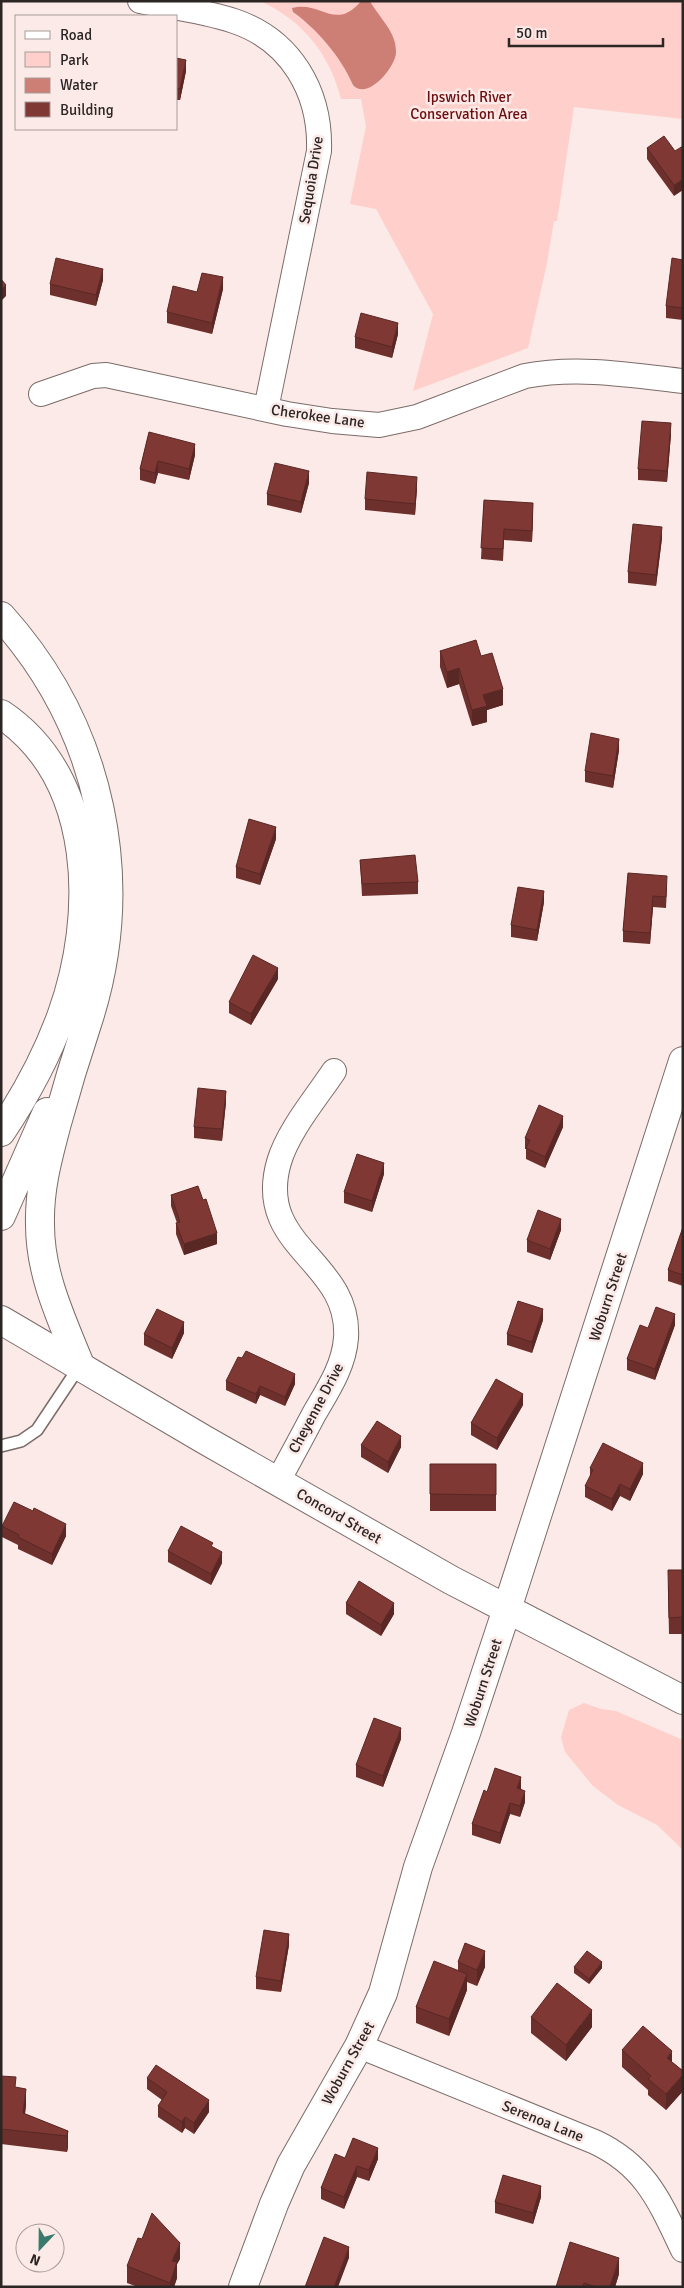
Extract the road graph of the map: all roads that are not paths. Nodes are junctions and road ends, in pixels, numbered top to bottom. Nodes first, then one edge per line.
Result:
1 (140, 1) edge
2 (683, 381) edge
3 (41, 394) dead end
4 (266, 409) junction
5 (1, 616) edge
6 (1, 714) edge
7 (78, 1048) junction
8 (683, 1061) edge
9 (334, 1071) dead end
10 (1, 1132) edge
11 (1, 1216) edge
12 (1, 1320) edge
13 (80, 1365) junction
14 (1, 1446) edge
15 (278, 1481) junction
16 (507, 1610) junction
17 (683, 1700) edge
18 (359, 2046) junction
19 (683, 2250) edge
20 (243, 2287) edge

1 - 4 street, Sequoia Drive
2 - 4 street, Cherokee Lane
3 - 4 street, Cherokee Lane
5 - 7 main road
6 - 10 main road
7 - 11 main road
7 - 13 main road
8 - 16 main road, Woburn Street
9 - 15 street, Cheyenne Drive
12 - 13 main road, Concord Street
13 - 14 lane
13 - 15 main road, Concord Street
15 - 16 main road, Concord Street
16 - 17 main road, Concord Street
16 - 18 main road, Woburn Street
18 - 19 street, Serenoa Lane
18 - 20 main road, Woburn Street

